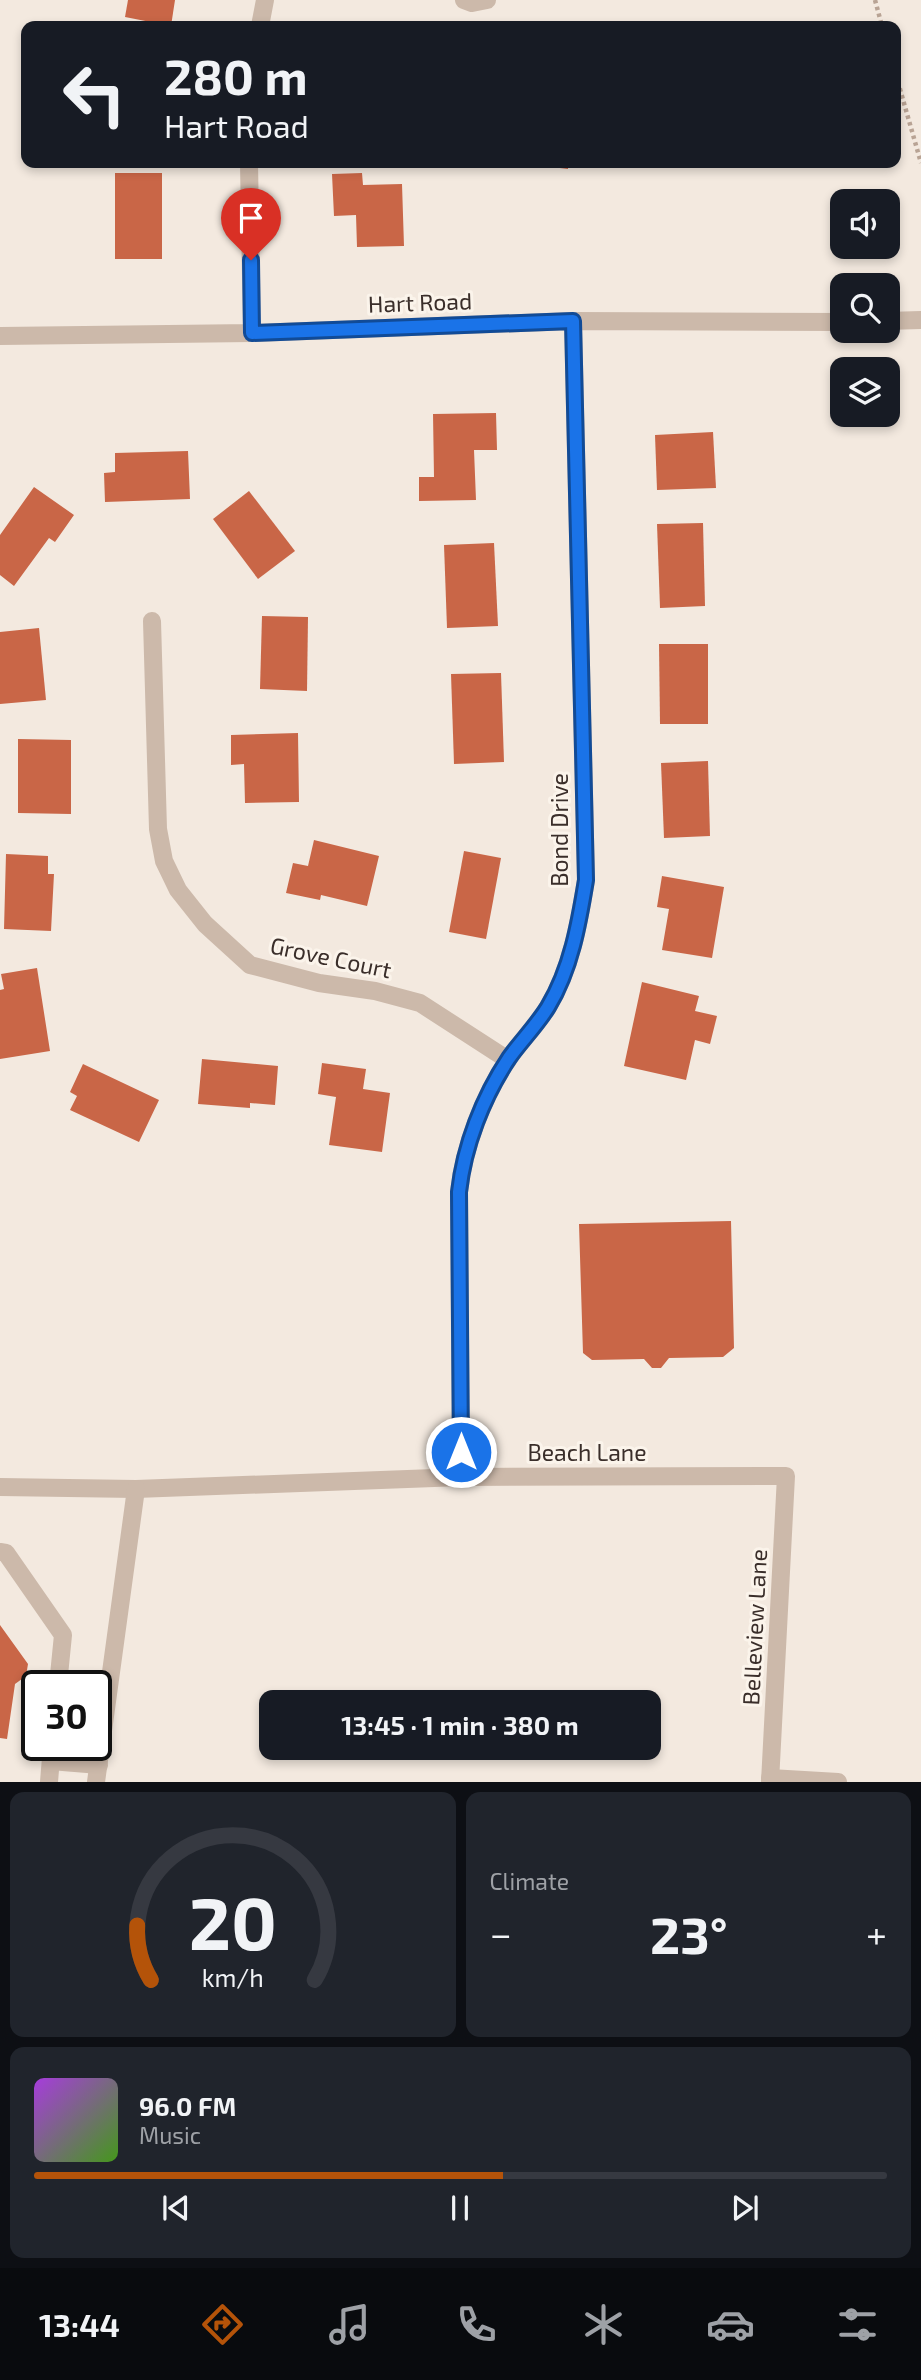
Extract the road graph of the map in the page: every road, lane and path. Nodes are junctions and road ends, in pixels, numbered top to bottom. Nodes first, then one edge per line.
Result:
1 (265, 0) edge
2 (464, 0) edge
3 (487, 0) edge
4 (875, 0) edge
5 (261, 21) edge
6 (881, 21) edge
7 (901, 93) edge
8 (921, 163) edge
9 (249, 168) edge
10 (921, 320) edge
11 (573, 321) junction
12 (900, 321) edge
13 (830, 322) edge
14 (252, 333) junction
15 (0, 336) edge
16 (152, 621) dead end
17 (508, 1060) junction
18 (786, 1476) joint
19 (461, 1477) junction
20 (0, 1487) edge
21 (136, 1489) junction
22 (0, 1552) edge
23 (60, 1670) edge
24 (51, 1761) edge
25 (70, 1761) edge
26 (98, 1773) edge
27 (770, 1780) edge
28 (49, 1782) edge
29 (838, 1782) edge

1 - 5 street
2 - 3 street
4 - 6 path
7 - 8 path
9 - 14 street
10 - 12 street
11 - 13 street, Hart Road
11 - 14 street, Hart Road
11 - 17 street, Bond Drive
14 - 15 street, Hart Road
16 - 17 street, Grove Court
17 - 19 street, Bond Drive
18 - 19 street, Beach Lane
18 - 27 street, Belleview Lane
19 - 21 street, Beach Lane
20 - 21 street, Beach Lane
21 - 26 street
22 - 23 street
24 - 28 street
25 - 26 street
27 - 29 street

